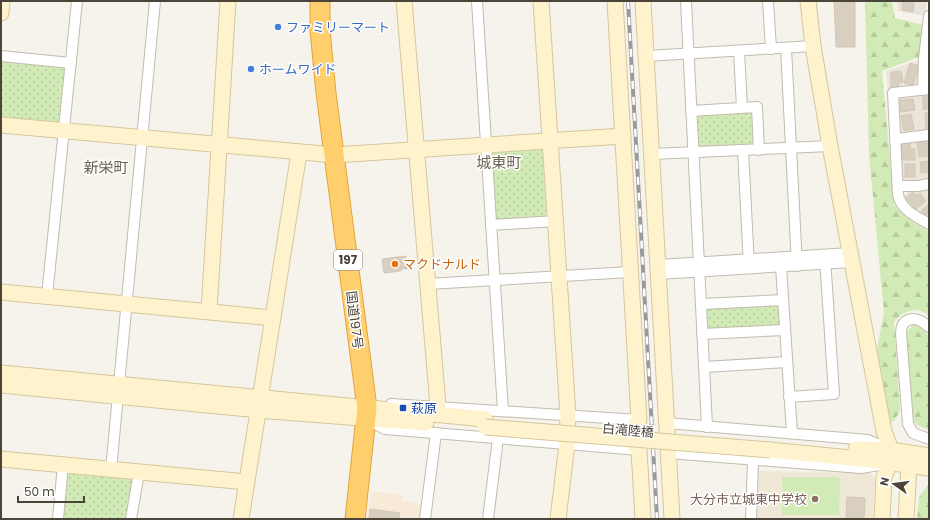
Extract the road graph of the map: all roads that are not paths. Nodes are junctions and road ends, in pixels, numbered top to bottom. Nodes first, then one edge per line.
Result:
1 (2, 1) edge
2 (77, 1) edge
3 (155, 1) edge
4 (228, 1) edge
5 (312, 1) edge
6 (320, 1) edge
7 (404, 1) edge
8 (477, 1) edge
9 (541, 1) edge
10 (615, 1) edge
11 (643, 1) edge
12 (686, 1) edge
13 (768, 1) edge
14 (808, 1) edge
15 (1, 13) edge
16 (929, 16) edge
17 (813, 46) junction
18 (786, 48) junction
19 (771, 49) junction
20 (739, 50) junction
21 (688, 54) junction
22 (1, 56) edge
23 (646, 56) junction
24 (71, 63) junction
25 (926, 90) edge
26 (742, 108) junction
27 (691, 111) junction
28 (1, 125) edge
29 (64, 131) junction
30 (929, 135) edge
31 (623, 136) junction
32 (142, 138) junction
33 (896, 139) junction
34 (550, 141) junction
35 (219, 145) junction
36 (486, 145) junction
37 (830, 146) junction
38 (791, 148) junction
39 (416, 150) junction
40 (743, 150) junction
41 (759, 150) junction
42 (299, 153) junction
43 (693, 153) junction
44 (652, 154) junction
45 (330, 155) junction
46 (929, 184) edge
47 (898, 186) junction
48 (556, 221) junction
49 (929, 224) edge
50 (492, 225) junction
51 (851, 258) junction
52 (825, 259) junction
53 (797, 261) junction
54 (748, 264) junction
55 (699, 267) junction
56 (781, 267) junction
57 (658, 270) junction
58 (630, 272) junction
59 (559, 276) junction
60 (495, 280) junction
61 (428, 284) junction
62 (1, 292) edge
63 (47, 296) junction
64 (783, 300) junction
65 (126, 304) junction
66 (700, 304) junction
67 (209, 311) junction
68 (273, 318) junction
69 (929, 327) edge
70 (785, 330) junction
71 (702, 334) junction
72 (787, 362) junction
73 (704, 367) junction
74 (1, 373) edge
75 (1, 385) edge
76 (118, 390) junction
77 (789, 397) junction
78 (259, 404) junction
79 (438, 406) junction
80 (504, 411) junction
81 (361, 413) junction
82 (568, 415) junction
83 (638, 420) junction
84 (667, 424) junction
85 (707, 427) junction
86 (436, 433) junction
87 (792, 433) junction
88 (498, 438) junction
89 (929, 439) edge
90 (567, 444) junction
91 (639, 450) junction
92 (668, 453) junction
93 (929, 456) edge
94 (891, 457) junction
95 (1, 459) edge
96 (753, 460) junction
97 (63, 465) junction
98 (909, 465) junction
99 (929, 468) edge
100 (111, 470) junction
101 (139, 472) junction
102 (246, 482) junction
103 (58, 519) edge
104 (131, 519) edge
105 (241, 519) edge
106 (345, 519) edge
107 (355, 519) edge
108 (425, 519) edge
109 (488, 519) edge
110 (558, 519) edge
111 (643, 519) edge
112 (672, 519) edge
113 (751, 519) edge
114 (882, 519) edge
115 (906, 519) edge

1 - 15 street
2 - 24 street
3 - 32 street
4 - 35 street
5 - 45 highway, 国道197号 / 197
6 - 45 highway, 国道197号 / 197
7 - 39 street
8 - 36 street
9 - 34 street
10 - 31 street
11 - 23 street
12 - 21 street
13 - 19 street
14 - 17 street
16 - 25 street
17 - 18 street
17 - 37 street
18 - 19 street
18 - 38 street
19 - 20 street
20 - 21 street
20 - 26 street
21 - 23 street
21 - 27 street
22 - 24 street
23 - 44 street
24 - 29 street
25 - 33 street
26 - 27 street
26 - 41 street
27 - 43 street
28 - 29 street
29 - 32 street
29 - 63 street
30 - 33 street
31 - 34 street
31 - 58 street
32 - 35 street
32 - 65 street
33 - 47 street
34 - 36 street
34 - 48 street
35 - 42 street
35 - 67 street
36 - 39 street
36 - 50 street
37 - 38 street
37 - 51 street
38 - 41 street
38 - 53 street
39 - 45 street
39 - 61 street
40 - 41 street
40 - 43 street
40 - 54 street
42 - 45 street
42 - 68 street
43 - 44 street
43 - 55 street
44 - 57 street
45 - 81 highway, 国道197号 / 197
46 - 47 street
47 - 49 street
48 - 50 street
48 - 59 street
50 - 60 street
51 - 52 street
51 - 94 street
52 - 53 street
52 - 77 street
53 - 54 street
53 - 56 street
54 - 55 street
54 - 56 street
55 - 57 street
55 - 66 street
56 - 64 street
57 - 84 street
58 - 59 street
58 - 83 street
59 - 60 street
59 - 82 street
60 - 61 street
60 - 80 street
61 - 79 street
62 - 63 street
63 - 65 street
64 - 66 street
64 - 70 street
65 - 67 street
65 - 76 street
66 - 71 street
67 - 68 street
68 - 78 street
69 - 89 street
70 - 71 street
70 - 72 street
71 - 73 street
72 - 73 street
72 - 77 street
73 - 85 street
74 - 76 street
75 - 76 street
76 - 78 street, 白滝陸橋
76 - 100 street
77 - 87 street
78 - 81 street, 白滝陸橋
78 - 102 street
79 - 80 street
79 - 81 street
80 - 82 street
81 - 86 street
81 - 94 street, 白滝陸橋
81 - 106 highway, 国道197号 / 197
81 - 107 highway, 国道197号 / 197
82 - 83 street
82 - 90 street
83 - 91 street
84 - 85 street
84 - 92 street
85 - 87 street
86 - 88 street
86 - 108 street
87 - 94 street
88 - 90 street
88 - 109 street
90 - 91 street
90 - 110 street
91 - 111 street
92 - 96 street
92 - 112 street
93 - 94 street
94 - 96 street
94 - 98 street
94 - 114 street
95 - 97 street
96 - 113 street
97 - 100 street
97 - 103 street
98 - 99 street
98 - 115 street
100 - 101 street
101 - 102 street
101 - 104 street
102 - 105 street

